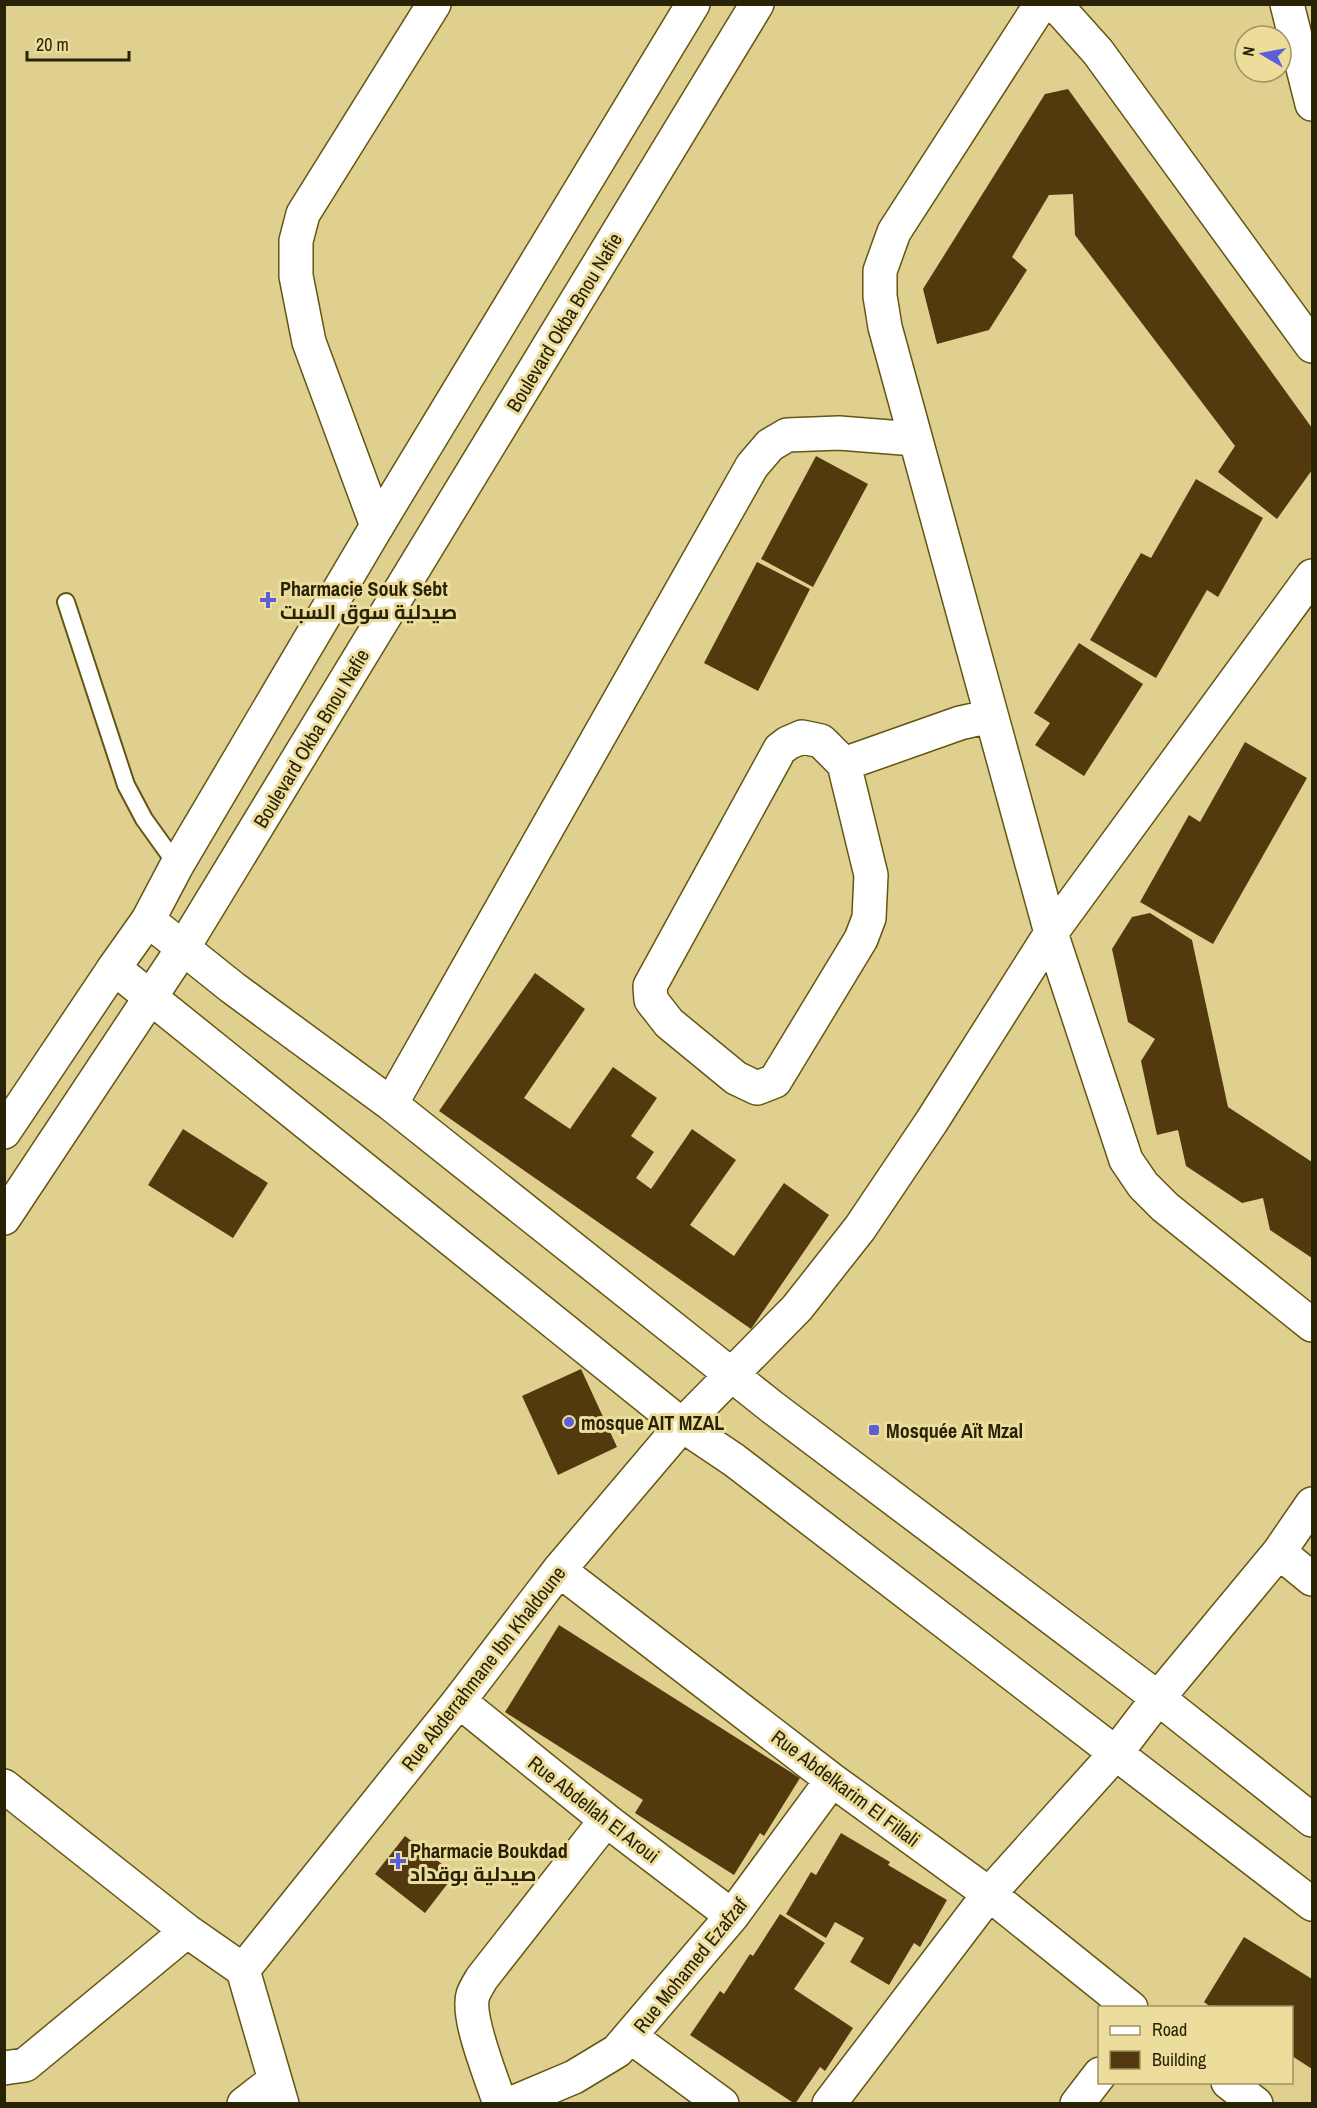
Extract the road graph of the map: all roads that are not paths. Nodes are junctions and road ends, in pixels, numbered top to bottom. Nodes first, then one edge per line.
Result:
1 (434, 4) edge
2 (693, 4) edge
3 (757, 4) edge
4 (1041, 4) edge
5 (1054, 4) edge
6 (1287, 4) edge
7 (1312, 104) edge
8 (1312, 346) edge
9 (915, 439) junction
10 (377, 526) junction
11 (1312, 576) edge
12 (66, 602) dead end
13 (991, 716) junction
14 (844, 764) junction
15 (177, 866) junction
16 (148, 920) junction
17 (1051, 933) junction
18 (183, 948) junction
19 (114, 968) junction
20 (150, 997) junction
21 (391, 1104) junction
22 (4, 1132) edge
23 (4, 1218) edge
24 (1312, 1325) edge
25 (733, 1375) junction
26 (682, 1425) junction
27 (1312, 1504) edge
28 (1279, 1552) junction
29 (559, 1570) junction
30 (1312, 1579) edge
31 (1158, 1698) junction
32 (459, 1701) junction
33 (1116, 1753) junction
34 (832, 1780) junction
35 (4, 1786) edge
36 (606, 1820) junction
37 (1312, 1820) edge
38 (989, 1894) junction
39 (1312, 1904) edge
40 (732, 1916) junction
41 (187, 1931) junction
42 (243, 1970) junction
43 (1130, 2006) edge
44 (632, 2037) junction
45 (4, 2068) edge
46 (1098, 2077) edge
47 (1231, 2084) edge
48 (278, 2092) edge
49 (244, 2103) edge
50 (500, 2103) edge
51 (510, 2103) edge
52 (722, 2103) edge
53 (829, 2103) edge
54 (1077, 2103) edge
55 (1256, 2103) edge

1 - 10 street
2 - 10 street
3 - 18 street, Boulevard Okba Bnou Nafie
4 - 9 street
5 - 8 street
6 - 7 street
9 - 13 street
9 - 21 street
10 - 15 street
11 - 17 street, Rue Abderrahmane Ibn Khaldoune
12 - 15 lane
13 - 14 street
13 - 17 street
14 - 14 street
15 - 16 street
16 - 18 street
16 - 19 street
17 - 24 street
17 - 25 street, Rue Abderrahmane Ibn Khaldoune
18 - 20 street, Boulevard Okba Bnou Nafie
18 - 21 street
19 - 20 street
19 - 22 street
20 - 23 street, Boulevard Okba Bnou Nafie
20 - 26 street
21 - 25 street
25 - 26 street, Rue Abderrahmane Ibn Khaldoune
25 - 31 street
26 - 29 street, Rue Abderrahmane Ibn Khaldoune
26 - 33 street
27 - 28 street
28 - 30 street
28 - 31 street
29 - 32 street, Rue Abderrahmane Ibn Khaldoune
29 - 34 street, Rue Abdelkarim El Fillali
31 - 33 street
31 - 37 street
32 - 36 street, Rue Abdellah El Aroui
32 - 42 street, Rue Abderrahmane Ibn Khaldoune
33 - 38 street
33 - 39 street
34 - 38 street, Rue Abdelkarim El Fillali
34 - 40 street, Rue Mohamed Ezafzaf
35 - 41 street
36 - 40 street, Rue Abdellah El Aroui
36 - 50 street
38 - 43 street, Rue Abdelkarim El Fillali
38 - 53 street
40 - 44 street, Rue Mohamed Ezafzaf
41 - 42 street
41 - 45 street
42 - 48 street
44 - 51 street, Rue Mohamed Ezafzaf
44 - 52 street
46 - 54 street
47 - 55 street
48 - 49 street

